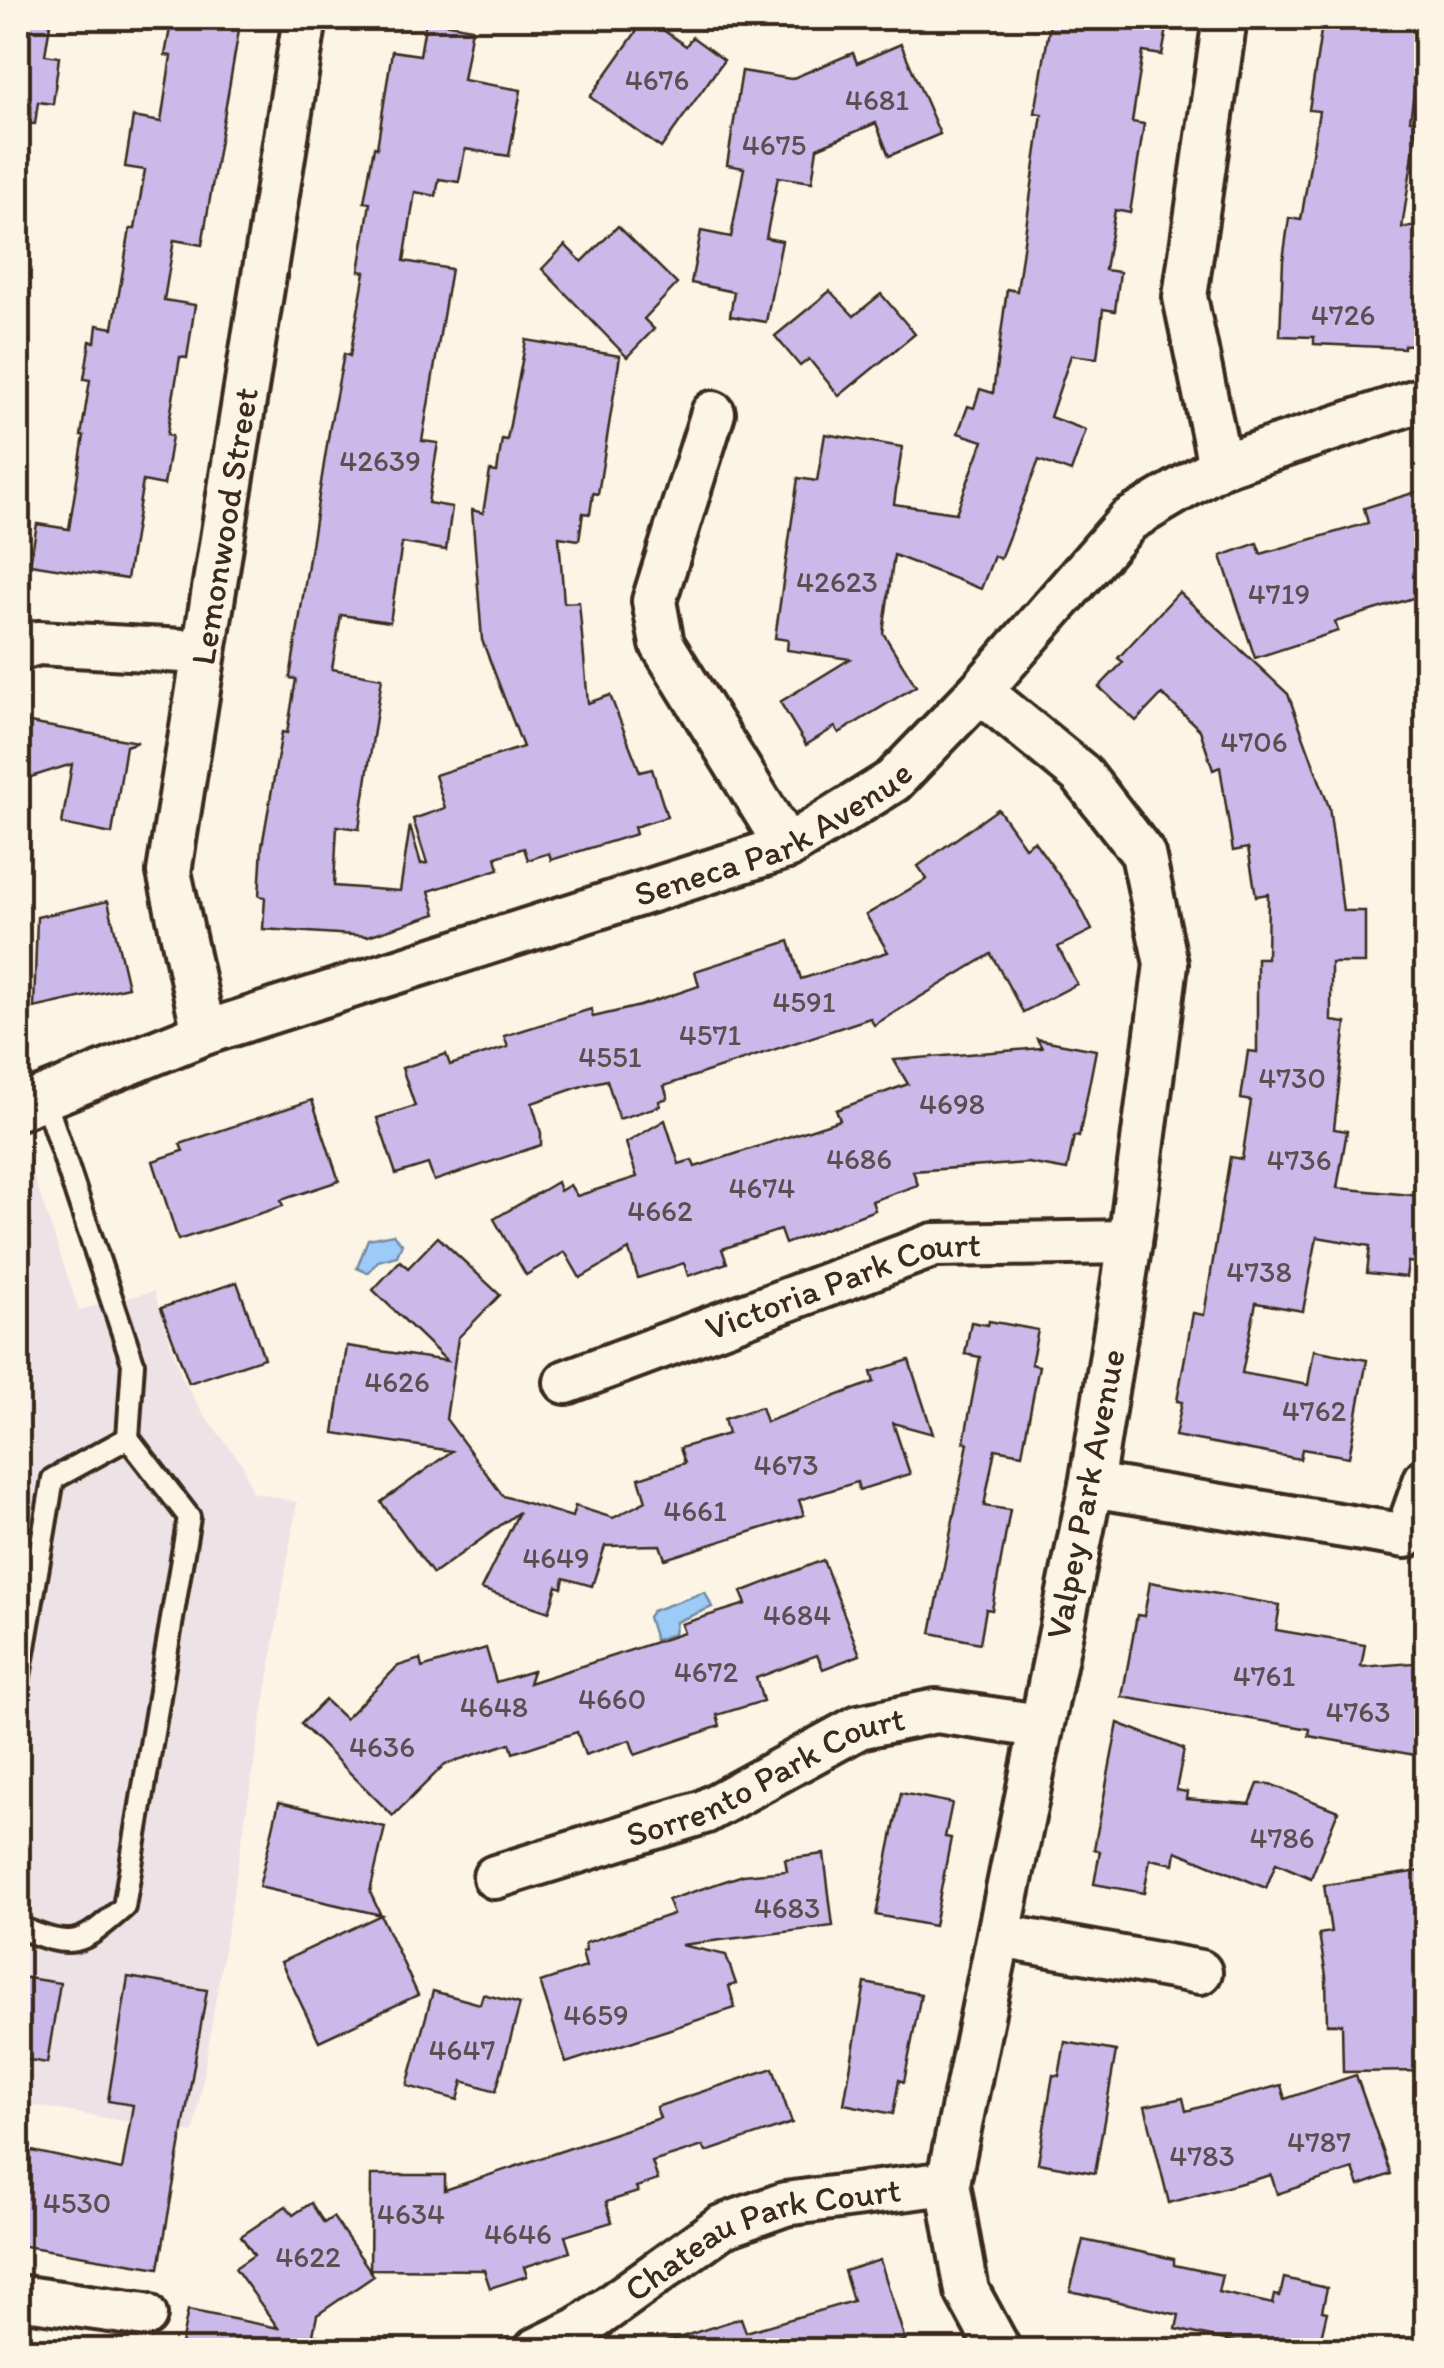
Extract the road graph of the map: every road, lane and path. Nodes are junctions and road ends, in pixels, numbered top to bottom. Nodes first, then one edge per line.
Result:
1 (304, 18) edge
2 (1224, 18) edge
3 (1426, 398) edge
4 (713, 413) dead end
5 (1220, 466) junction
6 (18, 649) edge
7 (202, 652) junction
8 (980, 691) junction
9 (787, 848) junction
10 (204, 1032) junction
11 (31, 1103) edge
12 (1130, 1242) junction
13 (566, 1382) dead end
14 (128, 1438) junction
15 (1426, 1480) edge
16 (1091, 1485) junction
17 (18, 1682) edge
18 (1040, 1726) junction
19 (495, 1877) dead end
20 (18, 1928) edge
21 (1000, 1936) junction
22 (1200, 1972) dead end
23 (948, 2183) junction
24 (18, 2298) edge
25 (145, 2315) dead end
26 (536, 2350) edge
27 (999, 2350) edge

1 - 7 street, Lemonwood Street
2 - 5 street
3 - 5 street, Seneca Park Avenue
4 - 9 street
5 - 8 street, Seneca Park Avenue
6 - 7 street
7 - 10 street, Lemonwood Street
8 - 9 street, Seneca Park Avenue
8 - 12 street, Valpey Park Avenue
9 - 10 street, Seneca Park Avenue
10 - 11 street, Seneca Park Avenue
11 - 14 lane
12 - 13 street, Victoria Park Court
12 - 16 street, Valpey Park Avenue
14 - 17 lane
14 - 20 lane
15 - 16 street
16 - 18 street, Valpey Park Avenue
18 - 19 street, Sorrento Park Court
18 - 21 street, Valpey Park Avenue
21 - 22 street
21 - 23 street, Valpey Park Avenue
23 - 26 street, Chateau Park Court
23 - 27 street, Valpey Park Avenue
24 - 25 street

